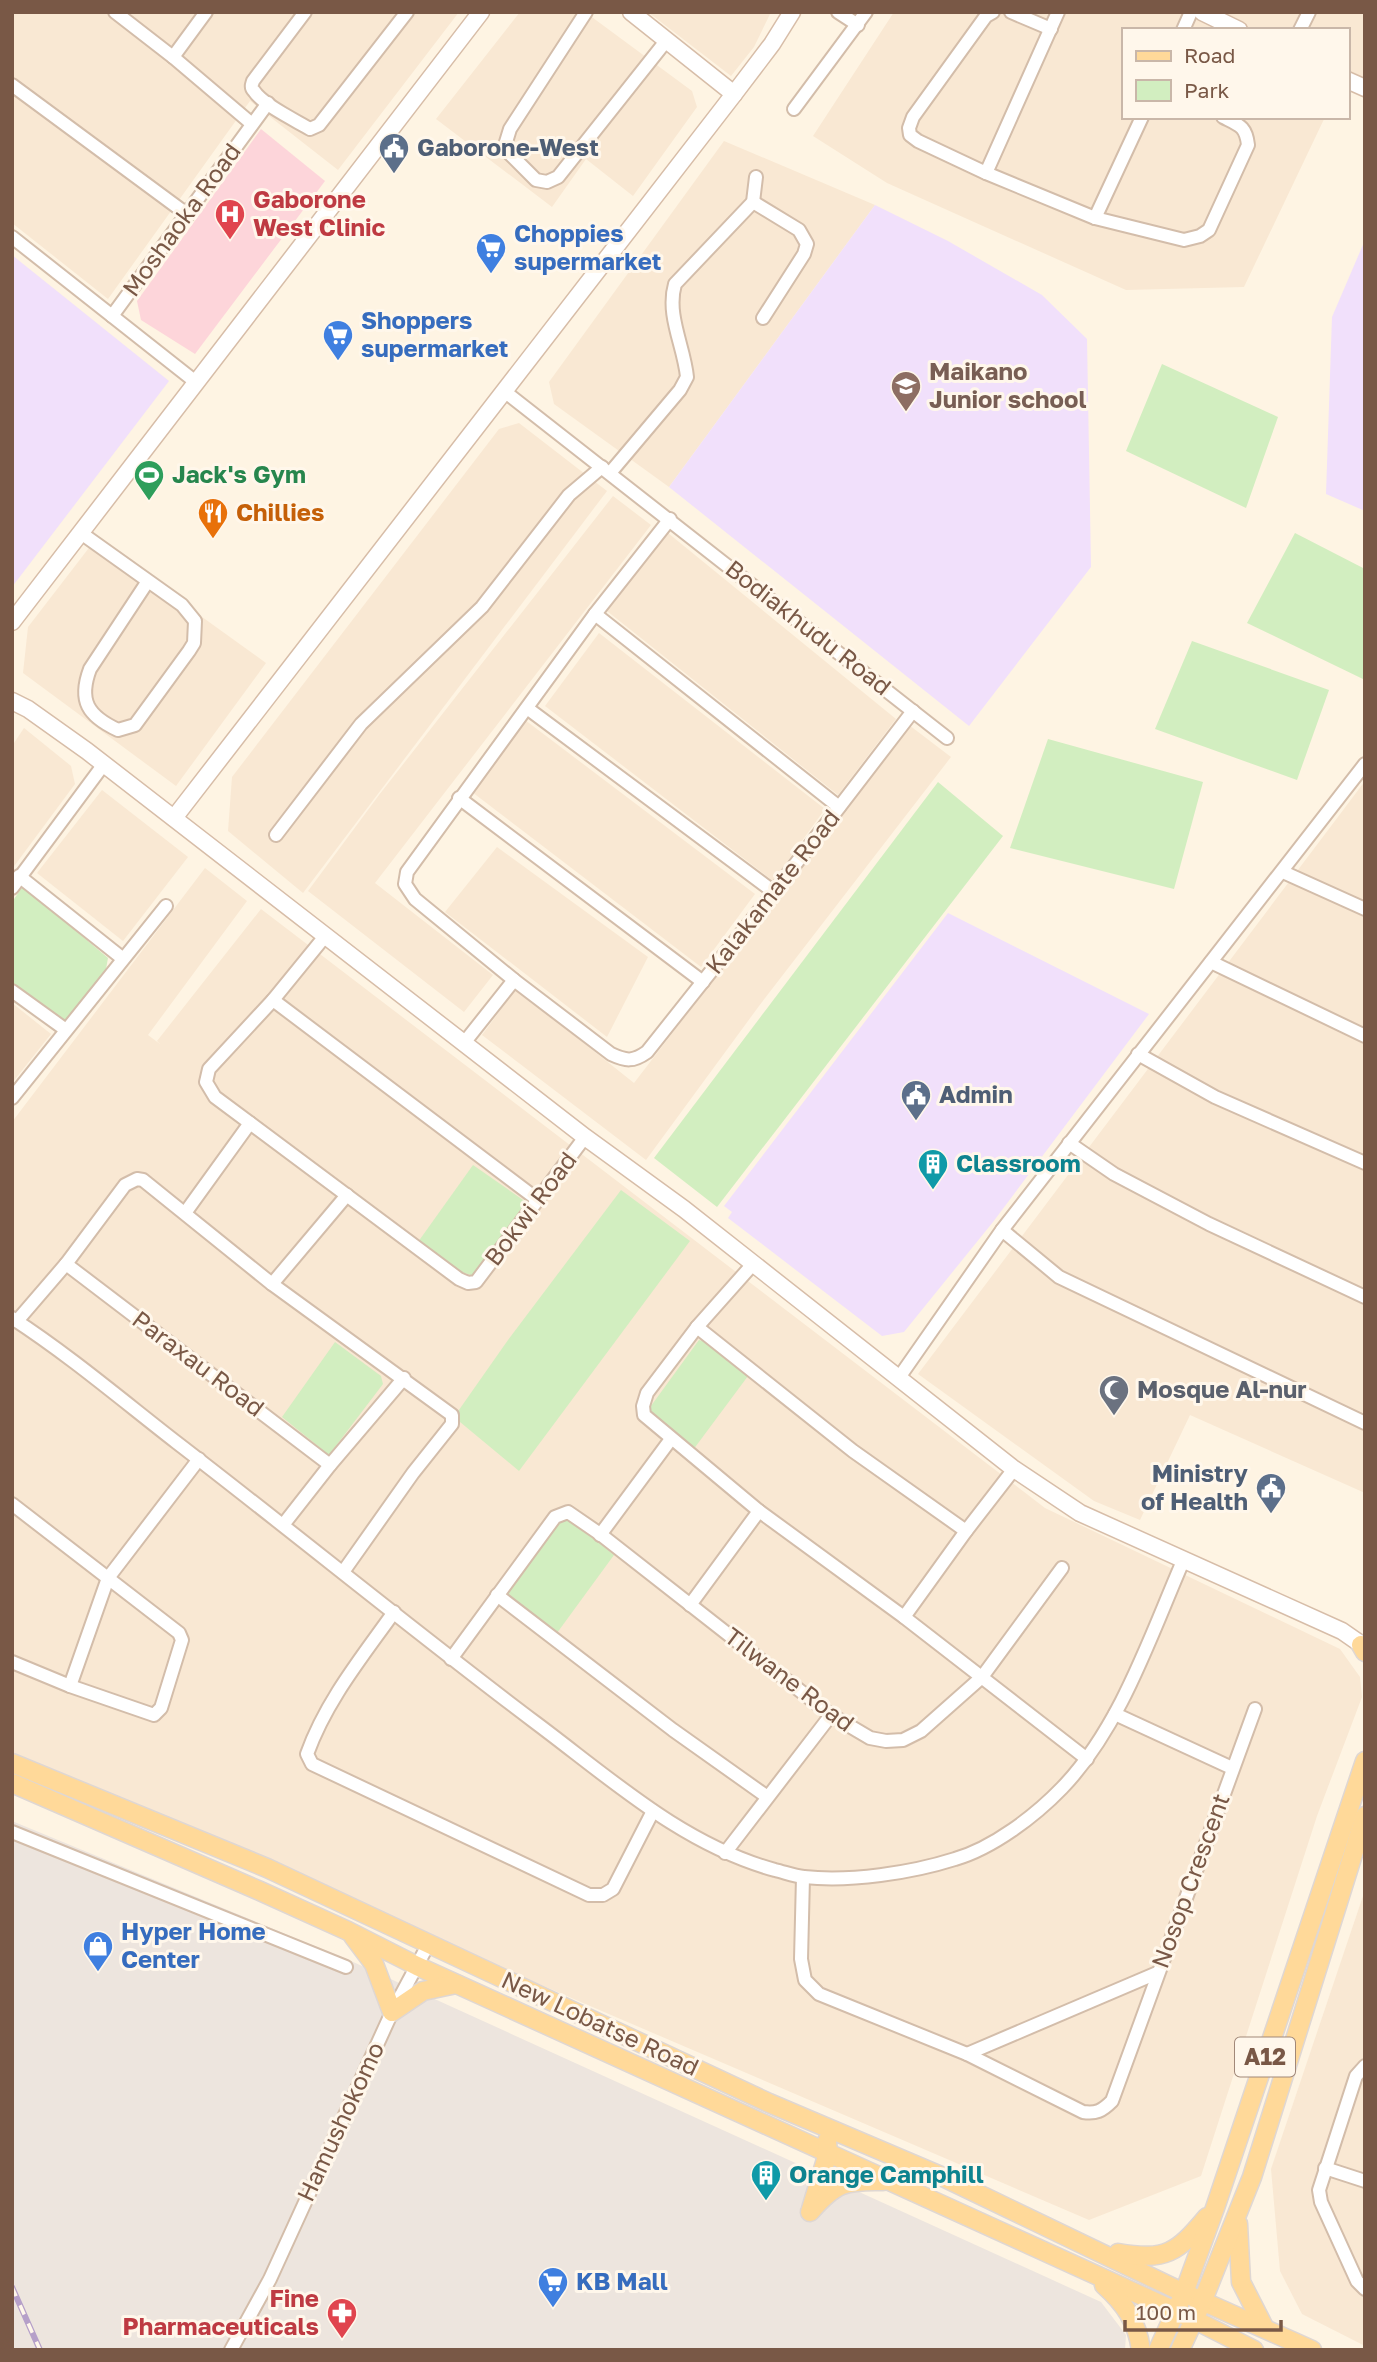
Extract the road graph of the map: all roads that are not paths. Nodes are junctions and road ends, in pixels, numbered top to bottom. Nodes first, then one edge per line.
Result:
1 (116, 12) edge
2 (206, 12) edge
3 (304, 12) edge
4 (407, 12) edge
5 (481, 12) edge
6 (586, 12) edge
7 (631, 12) edge
8 (792, 12) edge
9 (838, 12) edge
10 (866, 12) edge
11 (993, 12) edge
12 (1011, 12) edge
13 (1058, 12) edge
14 (1191, 12) edge
15 (1202, 12) edge
16 (1309, 12) edge
17 (858, 25) junction
18 (1184, 28) edge
19 (1235, 28) edge
20 (1301, 28) edge
21 (1051, 29) junction
22 (666, 41) junction
23 (173, 57) junction
24 (1349, 81) edge
25 (12, 85) edge
26 (1365, 88) edge
27 (734, 94) junction
28 (268, 103) junction
29 (794, 109) dead end
30 (1141, 119) edge
31 (1227, 119) edge
32 (252, 124) junction
33 (986, 173) junction
34 (756, 177) dead end
35 (753, 202) junction
36 (188, 215) junction
37 (1095, 218) junction
38 (12, 237) edge
39 (112, 316) junction
40 (764, 318) dead end
41 (197, 383) junction
42 (504, 391) junction
43 (606, 470) junction
44 (670, 519) junction
45 (81, 533) junction
46 (148, 581) junction
47 (595, 614) junction
48 (12, 622) edge
49 (12, 701) edge
50 (527, 708) junction
51 (913, 711) junction
52 (947, 737) dead end
53 (104, 764) junction
54 (1365, 764) edge
55 (1360, 779) edge
56 (459, 798) junction
57 (839, 807) junction
58 (174, 818) junction
59 (276, 835) dead end
60 (1283, 872) junction
61 (19, 876) junction
62 (12, 888) edge
63 (774, 892) junction
64 (166, 906) dead end
65 (1365, 909) edge
66 (326, 935) junction
67 (122, 958) junction
68 (1211, 962) junction
69 (514, 980) junction
70 (703, 982) junction
71 (12, 991) edge
72 (273, 1000) junction
73 (66, 1030) junction
74 (1365, 1036) edge
75 (464, 1043) junction
76 (1138, 1055) junction
77 (12, 1098) edge
78 (250, 1123) junction
79 (585, 1138) junction
80 (1069, 1143) junction
81 (1365, 1163) edge
82 (347, 1195) junction
83 (538, 1200) junction
84 (185, 1213) junction
85 (1002, 1230) junction
86 (66, 1264) junction
87 (753, 1264) junction
88 (272, 1284) junction
89 (1365, 1297) edge
90 (15, 1319) edge
91 (697, 1327) junction
92 (404, 1378) junction
93 (898, 1379) junction
94 (1365, 1423) edge
95 (671, 1439) junction
96 (199, 1459) junction
97 (330, 1465) junction
98 (1014, 1469) junction
99 (12, 1504) edge
100 (759, 1511) junction
101 (283, 1525) junction
102 (966, 1531) junction
103 (600, 1535) junction
104 (1183, 1561) junction
105 (1062, 1569) dead end
106 (343, 1572) junction
107 (108, 1578) junction
108 (497, 1595) junction
109 (690, 1605) junction
110 (394, 1612) junction
111 (904, 1617) junction
112 (1364, 1645) edge
113 (451, 1659) junction
114 (12, 1662) edge
115 (982, 1676) junction
116 (69, 1686) junction
117 (1255, 1709) dead end
118 (1115, 1714) junction
119 (831, 1715) junction
120 (1087, 1759) junction
121 (1365, 1761) edge
122 (12, 1763) edge
123 (1232, 1768) junction
124 (12, 1783) edge
125 (766, 1796) junction
126 (653, 1811) junction
127 (1365, 1816) edge
128 (12, 1832) edge
129 (725, 1853) junction
130 (803, 1877) junction
131 (348, 1931) junction
132 (429, 1943) junction
133 (418, 1966) junction
134 (346, 1967) dead end
135 (1157, 1973) junction
136 (457, 1984) junction
137 (392, 2012) junction
138 (967, 2054) junction
139 (1365, 2066) edge
140 (822, 2124) junction
141 (828, 2153) junction
142 (1325, 2168) junction
143 (1365, 2181) edge
144 (893, 2182) junction
145 (1215, 2207) junction
146 (1238, 2214) junction
147 (1097, 2249) junction
148 (1094, 2275) junction
149 (1365, 2289) edge
150 (1184, 2293) junction
151 (1203, 2300) junction
152 (1176, 2312) junction
153 (1195, 2320) junction
154 (1264, 2327) junction
155 (231, 2350) edge
156 (1141, 2350) edge
157 (1158, 2350) edge
158 (1180, 2350) edge
159 (1254, 2350) edge
160 (1312, 2350) edge

1 - 23 street
2 - 23 street
3 - 28 street
4 - 28 street
5 - 41 street
6 - 22 street
7 - 22 street
8 - 27 street
9 - 17 street
10 - 17 street
11 - 33 street
12 - 21 street
13 - 21 street
14 - 18 street
15 - 19 street
16 - 20 street
17 - 29 street
21 - 33 street
22 - 27 street
23 - 32 street
24 - 26 street
25 - 36 street
27 - 42 street
28 - 32 street, Moshaoka Road
30 - 37 street
31 - 37 street
32 - 36 street, Moshaoka Road
33 - 37 street
34 - 35 street
35 - 40 street
35 - 43 street
36 - 39 street, Moshaoka Road
38 - 39 street
39 - 41 street
41 - 45 street
42 - 43 street, Bodiakhudu Road
42 - 58 street
43 - 44 street, Bodiakhudu Road
43 - 59 street
44 - 47 street
44 - 51 street, Bodiakhudu Road
45 - 46 street
45 - 48 street
46 - 46 street
47 - 50 street
47 - 57 street
49 - 53 street
50 - 56 street
50 - 63 street
51 - 52 street, Bodiakhudu Road
51 - 57 street, Kalakamate Road
53 - 58 street
53 - 61 street
54 - 55 street
55 - 60 street
56 - 69 street
56 - 70 street
57 - 63 street, Kalakamate Road
58 - 66 street
60 - 65 street
60 - 68 street
61 - 62 street
61 - 67 street
63 - 70 street, Kalakamate Road
64 - 67 street
66 - 72 street
66 - 75 street
67 - 73 street
68 - 74 street
68 - 76 street
69 - 70 street, Kalakamate Road
69 - 75 street
71 - 73 street
72 - 78 street
72 - 83 street
73 - 77 street
75 - 79 street
76 - 80 street
76 - 81 street
78 - 82 street
78 - 84 street
79 - 83 street, Bokwi Road
79 - 87 street
80 - 85 street
80 - 89 street
82 - 83 street, Bokwi Road
82 - 88 street
84 - 86 street
84 - 88 street
85 - 93 street
85 - 94 street
86 - 90 street
86 - 97 street, Paraxau Road
87 - 91 street
87 - 93 street
88 - 92 street
90 - 96 street
91 - 95 street
91 - 102 street
92 - 97 street
92 - 106 street
93 - 98 street
95 - 100 street
95 - 103 street
96 - 101 street
96 - 107 street
97 - 101 street
98 - 102 street
98 - 104 street
99 - 107 street
100 - 109 street
100 - 111 street
101 - 106 street
102 - 111 street
103 - 108 street, Tilwane Road
103 - 109 street, Tilwane Road
104 - 112 street
104 - 118 street
105 - 115 street, Tilwane Road
106 - 110 street
107 - 116 street
107 - 116 street
108 - 113 street
108 - 125 street
109 - 119 street, Tilwane Road
110 - 113 street
110 - 126 street
111 - 115 street
113 - 126 street
114 - 116 street
115 - 119 street, Tilwane Road
115 - 120 street
117 - 123 street
118 - 120 street
118 - 123 street, Nosop Crescent
119 - 125 street
120 - 130 street
121 - 145 main road, A12
122 - 132 main road, New Lobatse Road
123 - 135 street, Nosop Crescent
124 - 131 main road, New Lobatse Road
125 - 129 street
126 - 129 street
127 - 146 main road, A12
128 - 134 street
129 - 130 street
130 - 138 street
131 - 133 main road, New Lobatse Road
131 - 137 main road
132 - 133 street, Hamushokomo
132 - 140 main road, New Lobatse Road
133 - 136 main road, New Lobatse Road
133 - 137 street, Hamushokomo
135 - 138 street
135 - 138 street, Nosop Crescent
136 - 137 main road
136 - 141 main road, New Lobatse Road
137 - 155 street, Hamushokomo
139 - 142 street
140 - 141 main road
140 - 147 main road, New Lobatse Road
141 - 144 main road, New Lobatse Road
141 - 144 main road
142 - 143 street
142 - 149 street
144 - 148 main road, New Lobatse Road
145 - 147 main road
145 - 150 main road, A12
146 - 151 main road, A12
146 - 154 main road
147 - 150 main road, New Lobatse Road
148 - 152 main road, New Lobatse Road
148 - 156 main road
150 - 151 main road, New Lobatse Road
150 - 152 main road, A12
151 - 153 main road, A12
151 - 154 main road
152 - 153 main road, New Lobatse Road
152 - 157 main road, A12
153 - 158 main road, A12
153 - 159 main road, New Lobatse Road
154 - 160 main road

